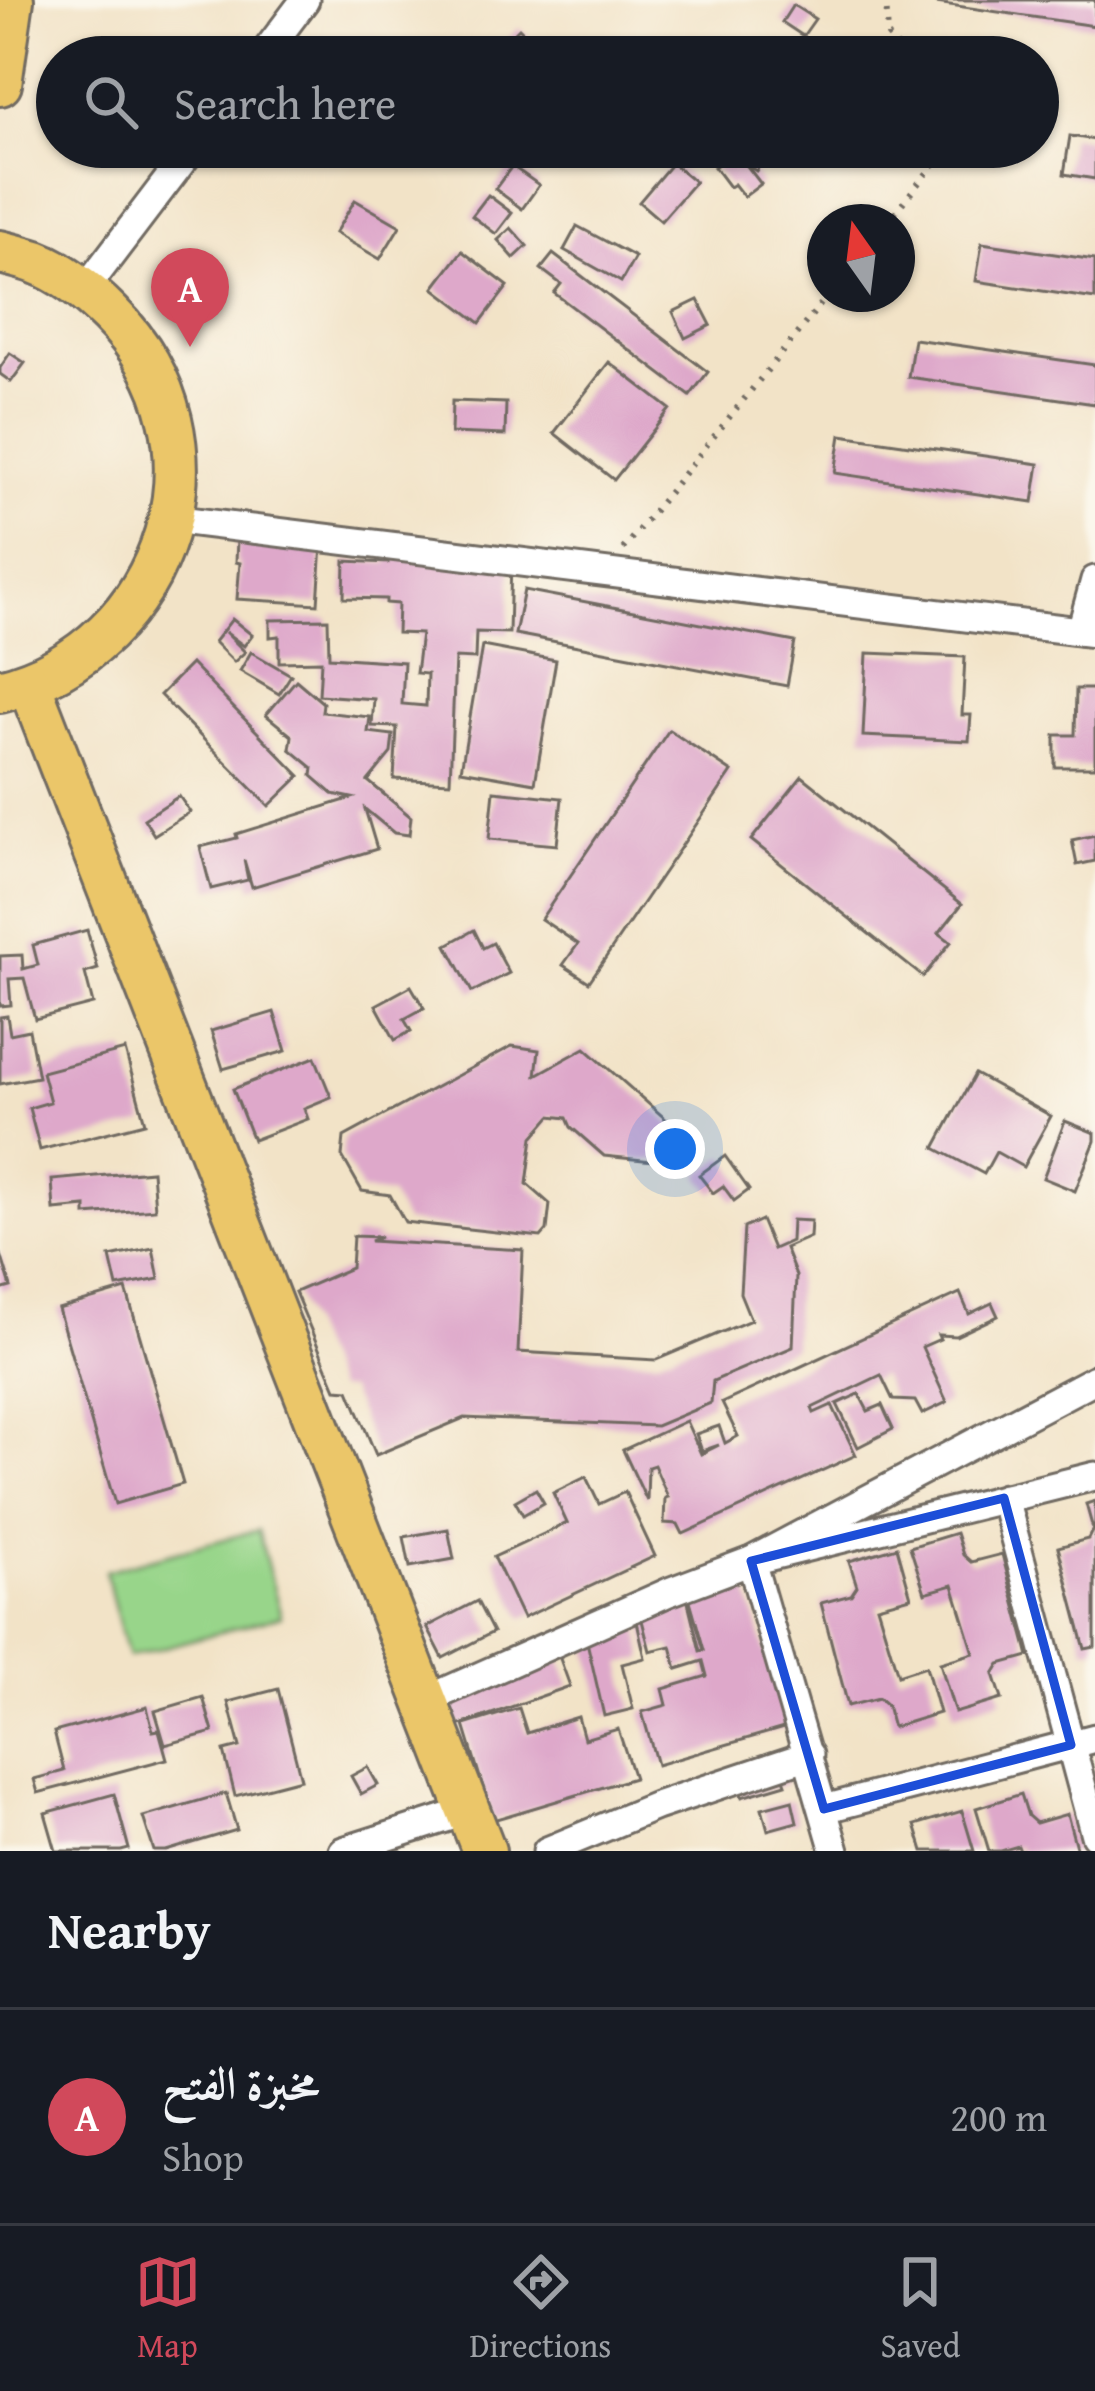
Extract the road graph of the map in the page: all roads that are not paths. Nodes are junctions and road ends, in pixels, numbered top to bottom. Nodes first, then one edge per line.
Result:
1 (12, 0) edge
2 (305, 0) edge
3 (278, 36) edge
4 (0, 84) edge
5 (177, 168) edge
6 (0, 252) edge
7 (85, 290) junction
8 (171, 519) junction
9 (1095, 580) edge
10 (1088, 632) edge
11 (15, 687) edge
12 (1095, 1379) edge
13 (1095, 1476) edge
14 (1004, 1498) junction
15 (751, 1561) junction
16 (424, 1701) junction
17 (1083, 1742) edge
18 (809, 1755) junction
19 (824, 1809) junction
20 (468, 1810) junction
21 (1095, 1835) edge
22 (344, 1851) edge
23 (484, 1851) edge
24 (547, 1851) edge
25 (836, 1851) edge

1 - 4 main road
2 - 3 street
5 - 7 street
6 - 7 main road
7 - 8 main road
8 - 10 street
8 - 11 main road
9 - 10 street
11 - 16 main road
12 - 15 street
13 - 14 street
14 - 15 street
14 - 17 street
15 - 16 street
15 - 18 street
16 - 20 main road
17 - 19 street
17 - 21 street
18 - 19 street
18 - 24 street
19 - 25 street
20 - 22 street
20 - 23 main road

